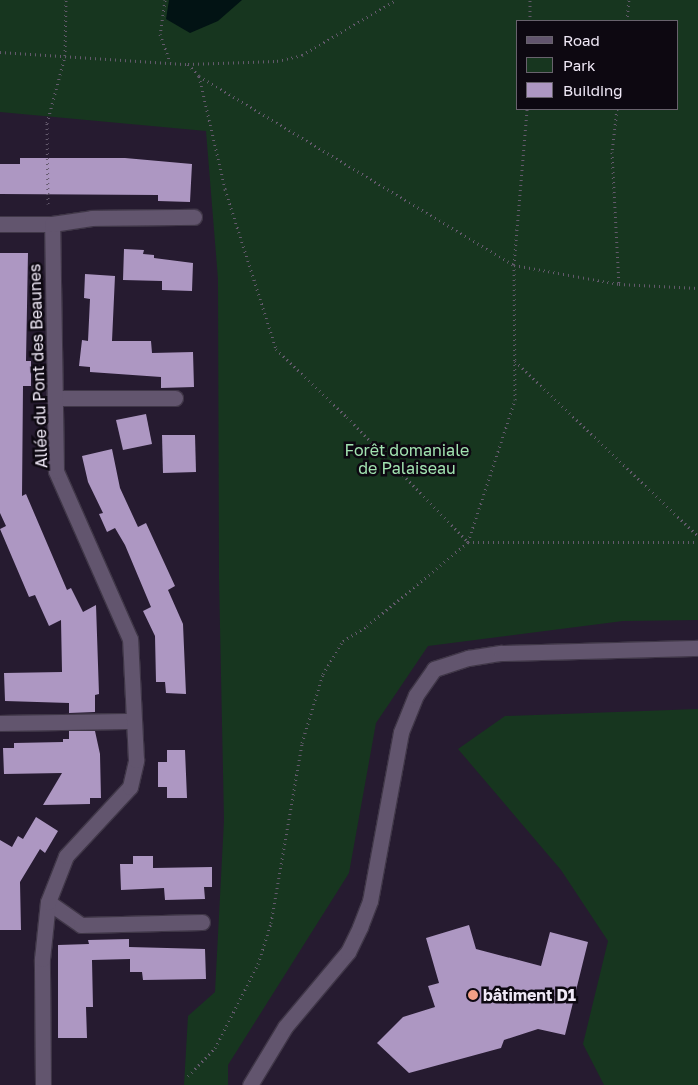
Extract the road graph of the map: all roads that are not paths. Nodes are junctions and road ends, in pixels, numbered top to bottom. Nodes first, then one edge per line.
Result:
1 (194, 217) dead end
2 (0, 224) edge
3 (52, 224) junction
4 (54, 398) junction
5 (175, 398) dead end
6 (698, 648) edge
7 (134, 721) junction
8 (0, 723) edge
9 (48, 902) junction
10 (202, 922) dead end
11 (43, 1085) edge
12 (250, 1085) edge

1 - 3 street
2 - 3 street
3 - 4 street, Allée du Pont des Beaunes
4 - 5 street
4 - 7 street, Allée du Pont des Beaunes
6 - 12 street
7 - 8 street
7 - 9 street, Allée du Pont des Beaunes
9 - 10 street
9 - 11 street, Allée du Pont des Beaunes

